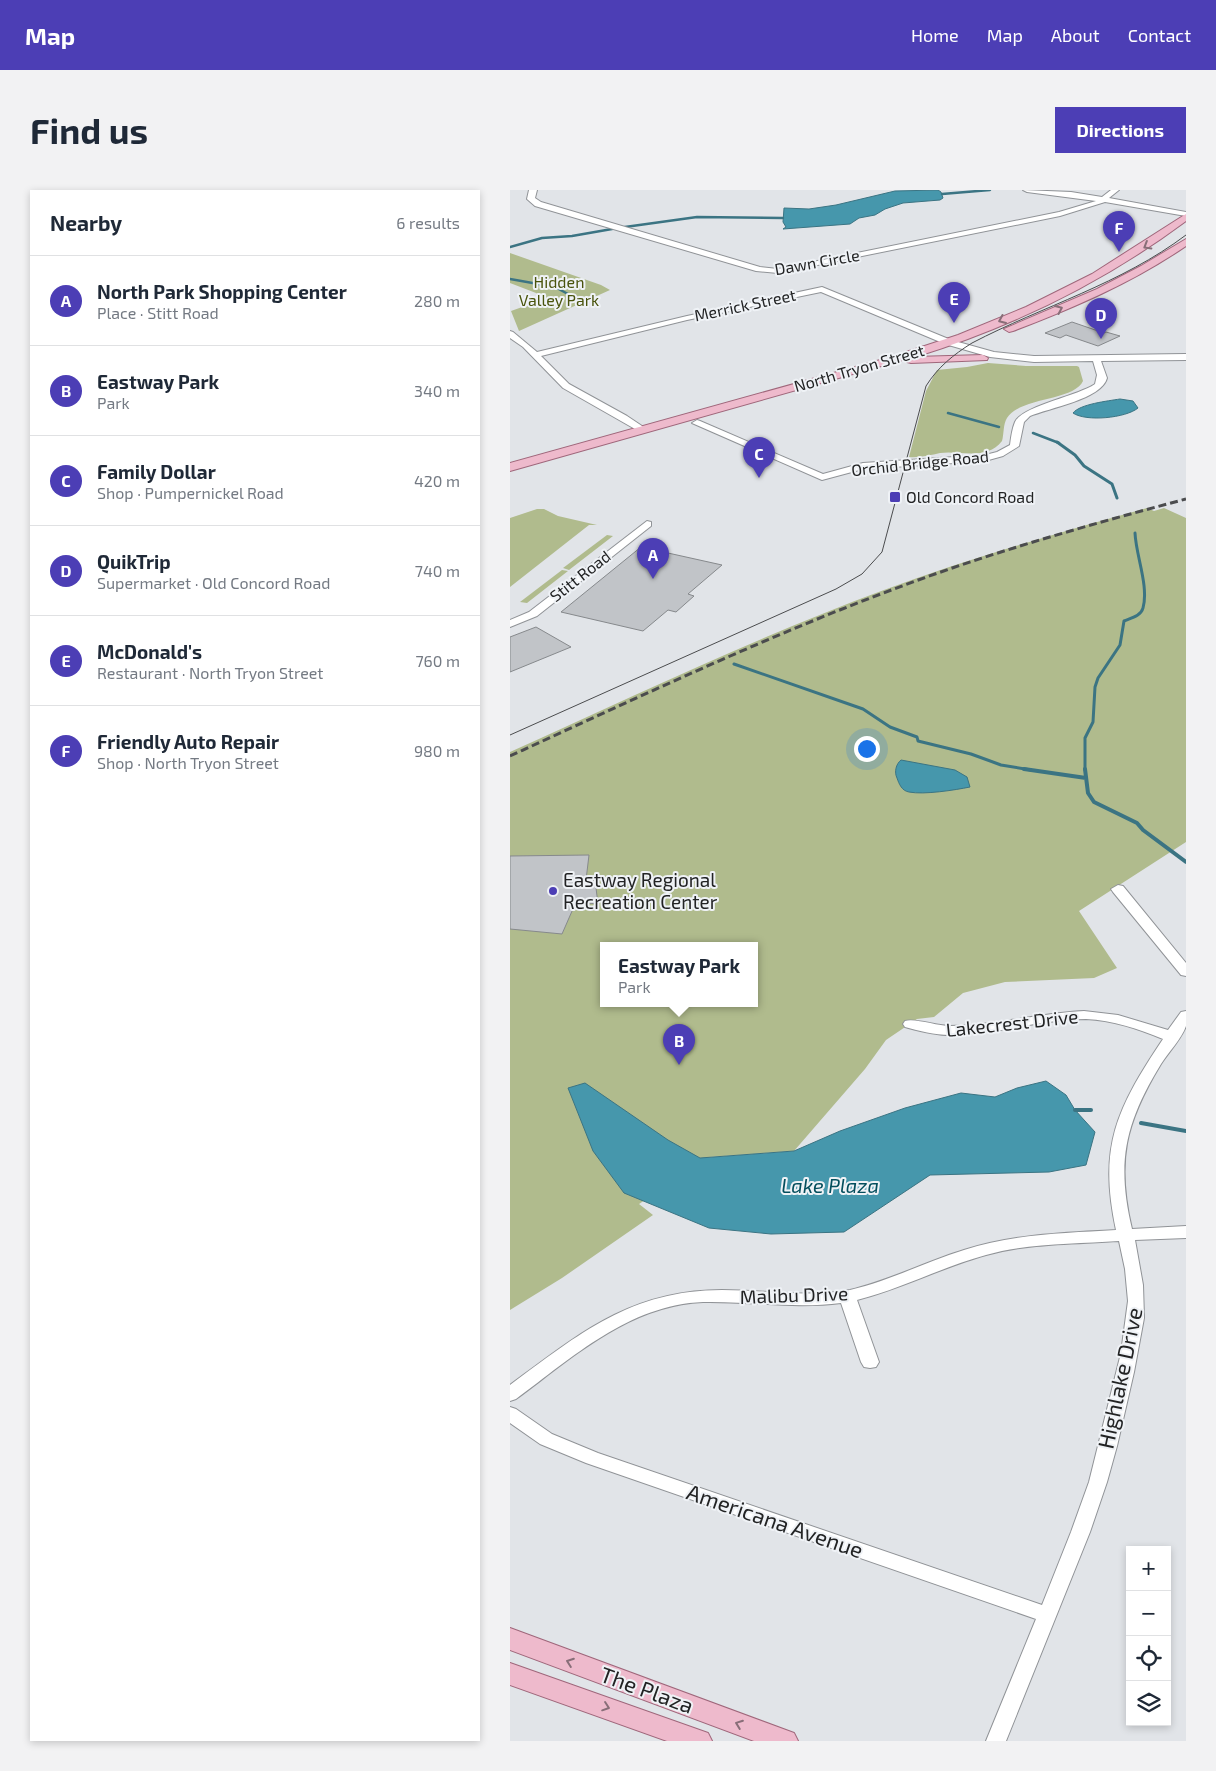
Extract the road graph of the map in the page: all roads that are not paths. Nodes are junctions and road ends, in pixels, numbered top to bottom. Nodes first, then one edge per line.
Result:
1 (533, 190) edge
2 (1027, 190) edge
3 (1115, 190) edge
4 (1104, 200) junction
5 (1186, 216) edge
6 (1186, 242) edge
7 (510, 334) edge
8 (957, 345) junction
9 (535, 355) junction
10 (1186, 356) edge
11 (983, 358) junction
12 (911, 360) junction
13 (1092, 360) junction
14 (1080, 395) junction
15 (607, 410) junction
16 (697, 423) junction
17 (642, 430) junction
18 (626, 434) junction
19 (580, 457) junction
20 (510, 467) edge
21 (510, 478) edge
22 (647, 524) dead end
23 (510, 624) edge
24 (1118, 889) dead end
25 (1186, 972) edge
26 (1186, 1015) edge
27 (910, 1024) dead end
28 (1172, 1037) junction
29 (1186, 1232) edge
30 (1126, 1235) junction
31 (847, 1296) junction
32 (870, 1362) dead end
33 (510, 1394) edge
34 (510, 1414) edge
35 (1047, 1614) junction
36 (510, 1639) edge
37 (510, 1674) edge
38 (699, 1741) edge
39 (784, 1741) edge
40 (996, 1741) edge

1 - 4 street, Dawn Circle
2 - 4 street
3 - 4 street, Dawn Circle
4 - 5 street
5 -> 8 main road, North Tryon Street
8 -> 6 main road, North Tryon Street
7 - 9 street
8 - 9 street, Merrick Street
8 - 11 street
8 - 12 main road, North Tryon Street
8 - 13 street
8 - 17 main road, North Tryon Street
9 - 15 street
10 - 13 street
11 - 12 main road
11 - 13 street
12 - 16 main road, North Tryon Street
13 - 14 street
13 - 14 street, Orchid Bridge Road
14 - 16 street, Orchid Bridge Road
15 - 17 street
15 - 18 street
16 - 19 main road, North Tryon Street
17 - 18 main road, North Tryon Street
17 - 19 main road
18 - 20 main road, North Tryon Street
19 - 21 main road, North Tryon Street
22 - 23 street, Stitt Road
24 - 25 street
26 - 28 street, Highlake Drive
27 - 28 street, Lakecrest Drive
28 - 30 street, Highlake Drive
29 - 30 street, Malibu Drive
30 - 31 street, Malibu Drive
30 - 35 street, Highlake Drive
31 - 32 street
31 - 33 street, Malibu Drive
34 - 35 street, Americana Avenue
35 - 40 street, Highlake Drive
39 -> 36 main road, The Plaza
37 -> 38 main road, The Plaza

